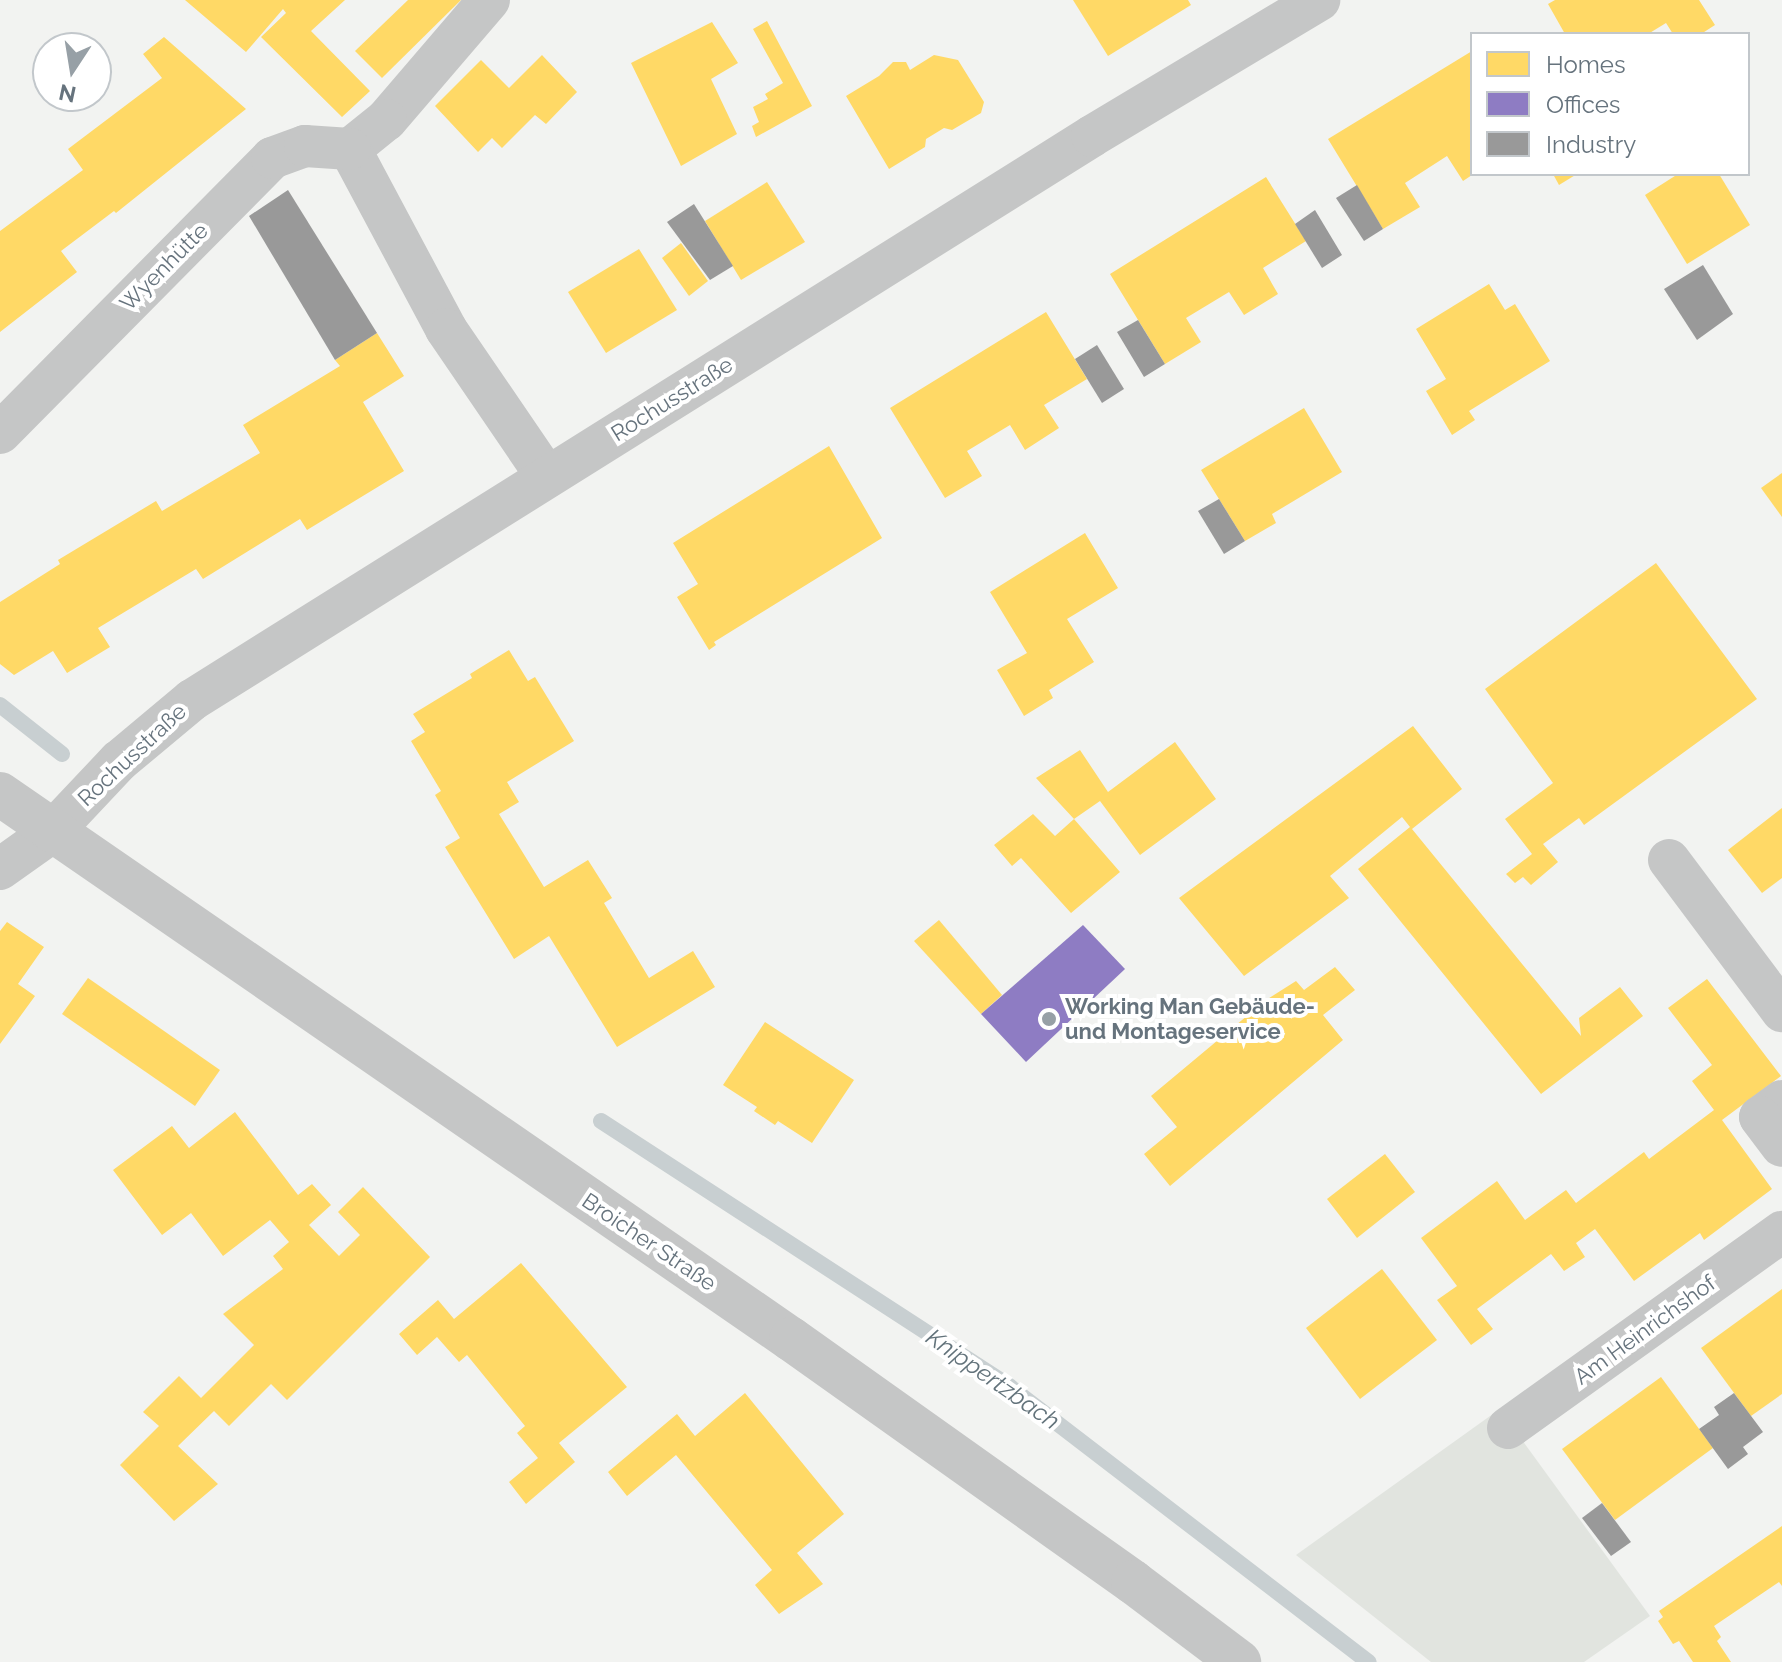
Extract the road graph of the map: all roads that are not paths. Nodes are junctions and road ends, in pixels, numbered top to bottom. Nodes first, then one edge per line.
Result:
1 (489, 0) edge
2 (1319, 0) edge
3 (350, 149) junction
4 (0, 433) edge
5 (547, 477) junction
6 (0, 794) edge
7 (52, 832) junction
8 (1669, 860) dead end
9 (0, 869) edge
10 (1782, 1011) edge
11 (1782, 1101) edge
12 (1782, 1146) edge
13 (1782, 1232) edge
14 (1508, 1428) dead end
15 (1239, 1662) edge

1 - 3 street
2 - 5 street, Rochusstraße
3 - 4 street, Wyenhütte
3 - 5 street
5 - 7 street, Rochusstraße
6 - 7 street, Broicher Straße
7 - 9 street
7 - 15 street, Broicher Straße
8 - 10 street
11 - 12 street
13 - 14 street, Am Heinrichshof

